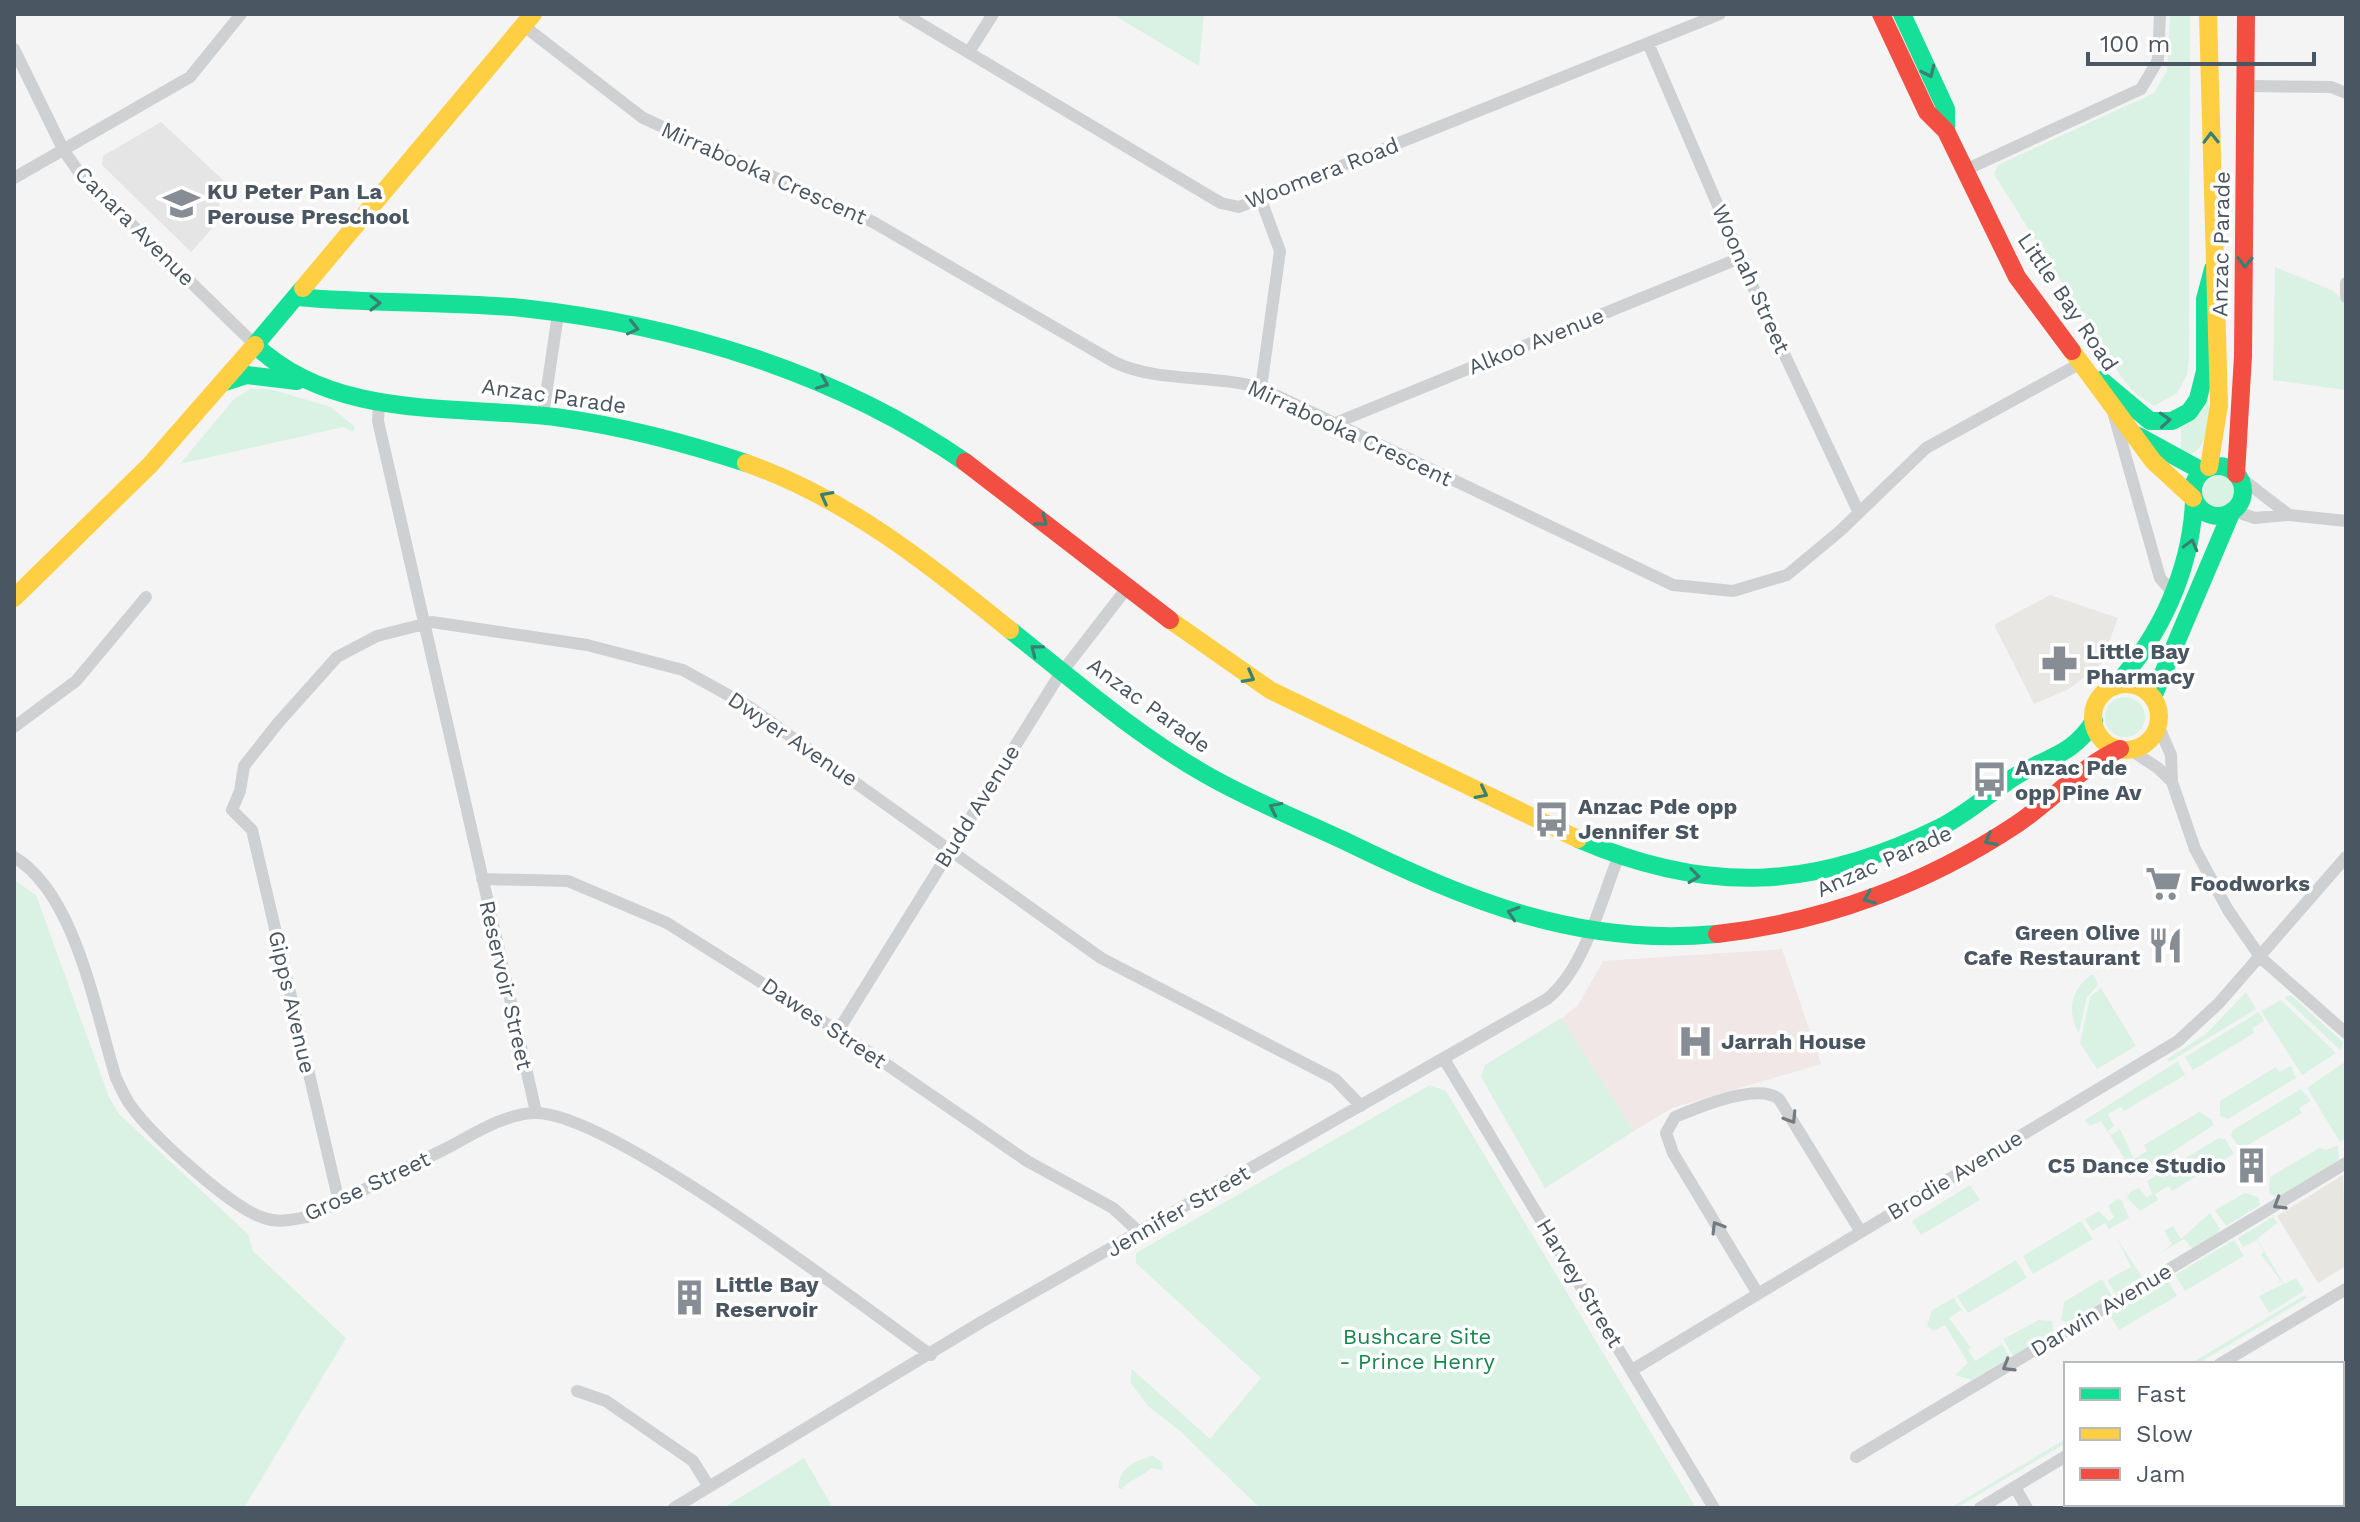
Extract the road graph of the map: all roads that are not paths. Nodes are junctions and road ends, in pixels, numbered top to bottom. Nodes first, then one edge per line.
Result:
1 (904, 14) edge
2 (993, 14) edge
3 (1720, 14) edge
4 (1881, 14) edge
5 (1902, 14) edge
6 (2160, 14) edge
7 (2208, 14) edge
8 (2246, 14) edge
9 (236, 16) edge
10 (528, 20) edge
11 (1648, 43) junction
12 (14, 49) edge
13 (969, 52) junction
14 (2248, 86) junction
15 (2346, 93) edge
16 (1946, 131) junction
17 (64, 151) junction
18 (1963, 171) junction
19 (14, 178) edge
20 (1261, 200) junction
21 (1740, 258) junction
22 (2215, 264) junction
23 (2346, 283) edge
24 (297, 297) junction
25 (2346, 297) edge
26 (558, 314) junction
27 (255, 345) junction
28 (2079, 364) junction
29 (297, 381) junction
30 (222, 383) junction
31 (1261, 388) junction
32 (379, 403) junction
33 (2113, 410) junction
34 (543, 415) junction
35 (1333, 424) junction
36 (2132, 433) junction
37 (2206, 469) junction
38 (2237, 474) junction
39 (2194, 500) junction
40 (2233, 511) junction
41 (1859, 513) junction
42 (2289, 515) junction
43 (2346, 521) edge
44 (1127, 588) junction
45 (2173, 593) junction
46 (146, 597) dead end
47 (14, 598) edge
48 (422, 623) junction
49 (1062, 671) junction
50 (2115, 686) junction
51 (2153, 697) junction
52 (2094, 721) junction
53 (2158, 725) junction
54 (14, 727) edge
55 (2125, 749) junction
56 (2172, 782) junction
57 (232, 810) joint
58 (949, 852) junction
59 (14, 857) edge
60 (2346, 857) edge
61 (1618, 858) junction
62 (482, 879) junction
63 (1589, 930) junction
64 (2261, 958) junction
65 (838, 1031) junction
66 (2346, 1033) edge
67 (1444, 1059) junction
68 (1361, 1106) junction
69 (536, 1112) junction
70 (2346, 1163) edge
71 (339, 1202) junction
72 (1861, 1232) junction
73 (1140, 1233) junction
74 (2346, 1289) edge
75 (1758, 1294) junction
76 (931, 1355) junction
77 (2224, 1362) edge
78 (1632, 1370) junction
79 (577, 1391) dead end
80 (1856, 1457) dead end
81 (2064, 1457) edge
82 (709, 1487) junction
83 (2015, 1487) junction
84 (674, 1508) edge
85 (1714, 1508) edge
86 (1980, 1508) edge
87 (2027, 1508) edge

1 - 13 street, Woomera Road
2 - 13 street
3 - 11 street, Woomera Road
4 - 16 main road, Little Bay Road
5 -> 16 main road, Little Bay Road
6 - 18 street
22 -> 7 main road, Anzac Parade
8 - 14 main road, Anzac Parade
9 - 17 street
10 - 24 main road
10 - 31 street, Mirrabooka Crescent
11 - 20 street, Woomera Road
11 - 21 street, Woonah Street
12 - 17 street, Canara Avenue
13 - 20 street, Woomera Road
14 - 15 street
14 -> 38 main road, Anzac Parade
16 - 18 main road, Little Bay Road
17 - 19 street
17 - 27 street, Canara Avenue
18 - 28 main road, Little Bay Road
20 - 31 street
21 - 35 street, Alkoo Avenue
21 - 41 street, Woonah Street
28 -> 22 main road
22 - 37 main road, Anzac Parade
23 - 25 street
24 -> 26 main road, Anzac Parade
24 - 27 main road
26 - 34 street
26 -> 44 main road, Anzac Parade
27 - 29 main road, Anzac Parade
27 - 30 main road
28 - 33 main road, Little Bay Road
28 - 41 street, Mirrabooka Crescent
29 - 30 main road
29 - 32 main road, Anzac Parade
30 - 47 main road
31 - 35 street, Mirrabooka Crescent
32 - 34 main road, Anzac Parade
32 - 48 street, Reservoir Street
33 - 36 main road, Little Bay Road
33 - 45 street, Little Bay Road
49 -> 34 main road, Anzac Parade
35 - 41 street, Mirrabooka Crescent
36 - 37 main road, Little Bay Road
36 - 39 main road, Little Bay Road
37 - 38 main road
37 - 39 main road
38 - 40 main road
38 - 42 street
39 - 40 main road
45 -> 39 main road
40 - 42 street
40 - 51 main road
42 - 43 street
44 - 49 street, Budd Avenue
44 -> 61 main road, Anzac Parade
45 - 50 main road
46 - 54 street
48 - 57 street, Dwyer Avenue
48 - 58 street, Dwyer Avenue
48 - 62 street, Reservoir Street
49 - 58 street, Budd Avenue
63 -> 49 main road, Anzac Parade
50 - 51 main road
50 - 52 main road
51 - 53 main road
52 - 55 main road
61 -> 52 main road, Anzac Parade
53 - 55 main road
53 - 56 street
55 - 56 street
55 -> 63 main road, Anzac Parade
56 - 64 street
57 - 71 street, Gipps Avenue
58 - 65 street, Budd Avenue
58 - 68 street, Dwyer Avenue
59 - 71 street, Grose Street
60 - 64 street, Brodie Avenue
61 - 63 street, Jennifer Street
62 - 65 street, Dawes Street
62 - 69 street, Reservoir Street
63 - 67 street, Jennifer Street
64 - 66 street
64 - 72 street, Brodie Avenue
65 - 73 street, Dawes Street
67 - 68 street, Jennifer Street
67 - 78 street, Harvey Street
68 - 73 street, Jennifer Street
69 - 71 street, Grose Street
69 - 76 street
70 -> 80 street, Darwin Avenue
72 - 75 street, Brodie Avenue
75 -> 72 street
73 - 76 street, Jennifer Street
74 - 77 street
75 - 78 street, Brodie Avenue
76 - 82 street, Jennifer Street
78 - 85 street, Harvey Street
79 - 82 street
81 - 83 street
82 - 84 street, Jennifer Street
83 - 86 street
83 - 87 street

